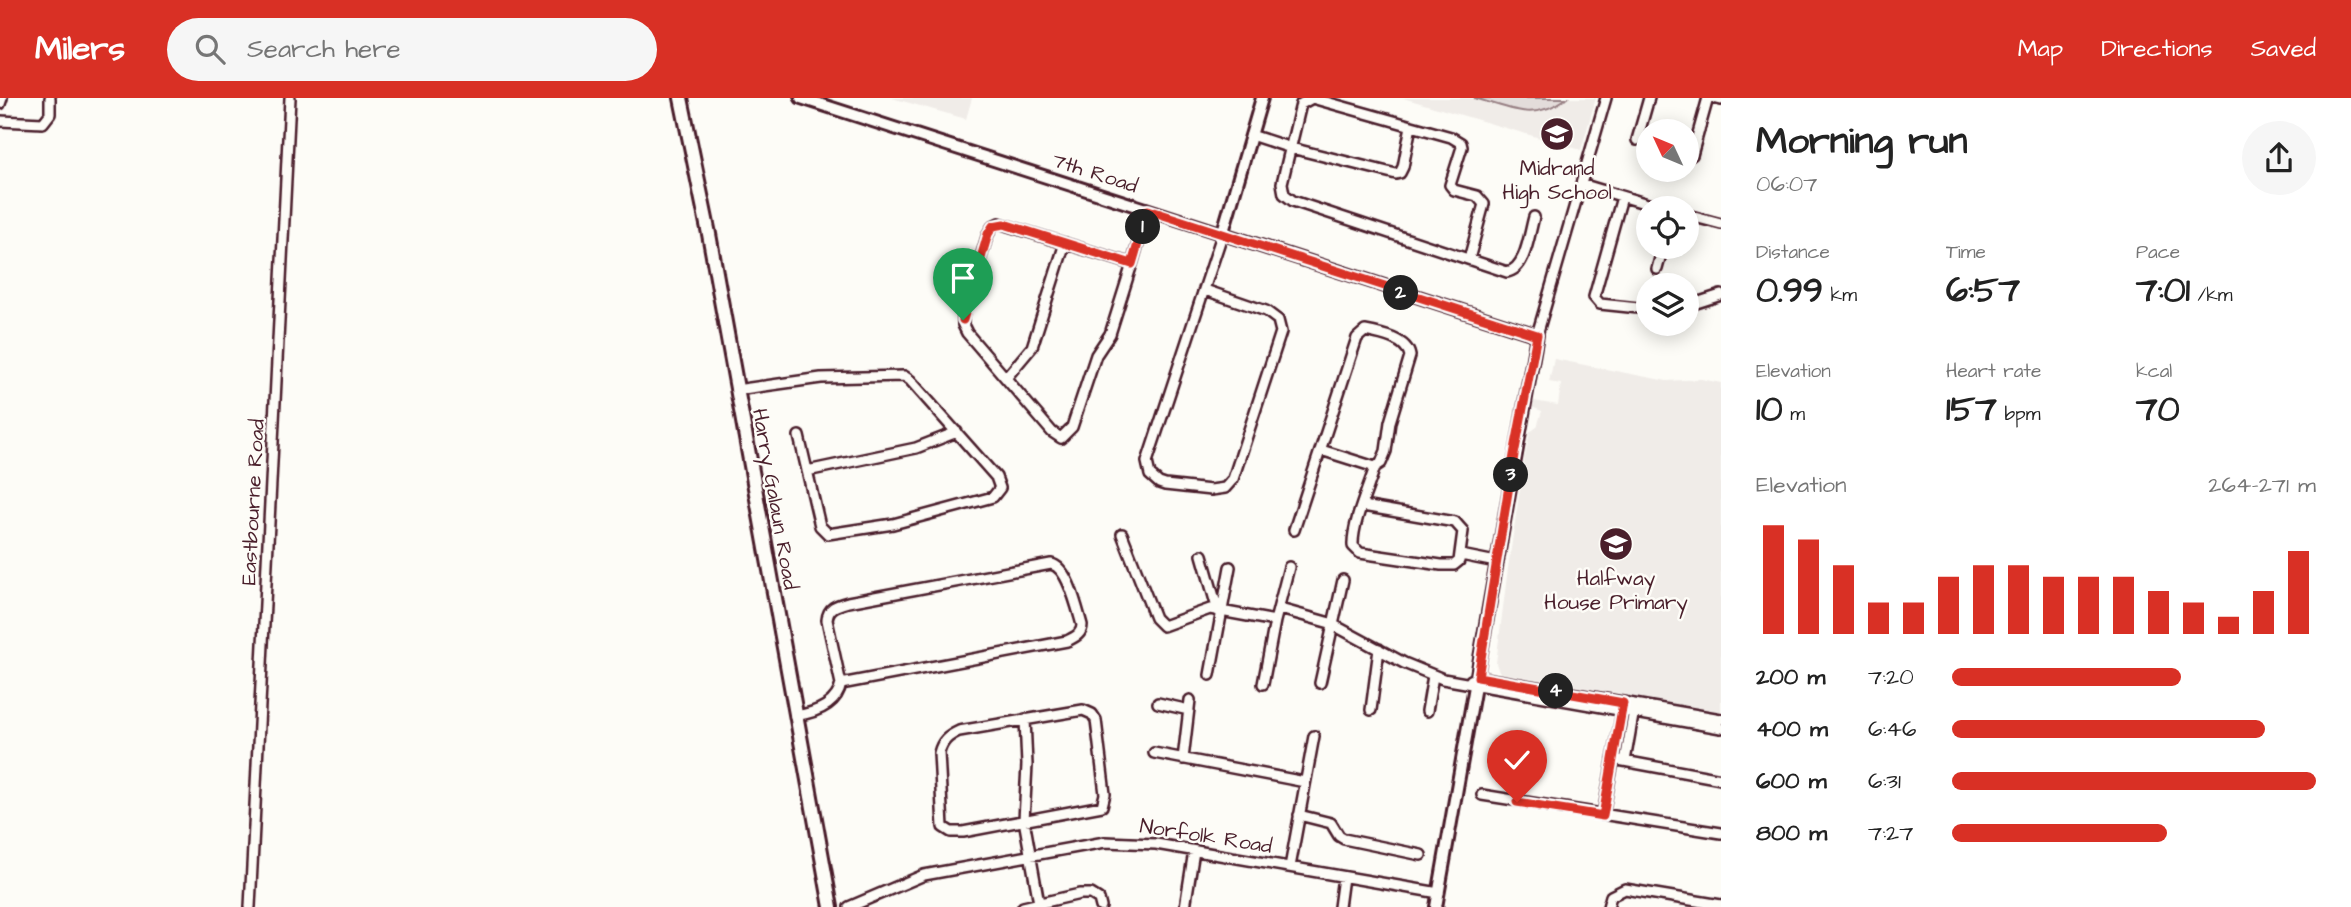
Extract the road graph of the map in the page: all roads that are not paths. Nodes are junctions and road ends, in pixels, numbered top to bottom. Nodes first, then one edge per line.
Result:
1 (2, 98) edge
2 (50, 98) edge
3 (290, 98) edge
4 (681, 98) edge
5 (801, 98) edge
6 (1262, 98) edge
7 (1312, 98) edge
8 (1606, 98) edge
9 (1649, 98) edge
10 (1708, 98) edge
11 (1713, 98) edge
12 (1721, 100) edge
13 (0, 104) edge
14 (1643, 119) edge
15 (0, 121) edge
16 (1411, 125) junction
17 (1699, 130) edge
18 (1251, 135) junction
19 (1291, 148) junction
20 (1581, 184) junction
21 (1622, 197) junction
22 (1636, 201) edge
23 (1148, 210) junction
24 (1534, 217) dead end
25 (1699, 218) edge
26 (1721, 224) edge
27 (1222, 235) junction
28 (1065, 243) junction
29 (1469, 259) junction
30 (1660, 259) edge
31 (1132, 264) junction
32 (1657, 269) dead end
33 (1205, 290) junction
34 (1721, 295) edge
35 (1699, 302) edge
36 (1636, 308) edge
37 (1537, 335) junction
38 (1006, 378) junction
39 (736, 390) junction
40 (957, 432) junction
41 (799, 436) dead end
42 (1321, 450) junction
43 (1375, 467) junction
44 (807, 471) junction
45 (1363, 506) junction
46 (1294, 530) dead end
47 (1122, 534) dead end
48 (1202, 555) dead end
49 (1461, 555) junction
50 (1496, 562) junction
51 (1230, 567) dead end
52 (1289, 567) dead end
53 (1343, 580) dead end
54 (1280, 609) junction
55 (1219, 611) junction
56 (1275, 621) junction
57 (1334, 624) junction
58 (1379, 649) junction
59 (1210, 675) dead end
60 (1433, 676) junction
61 (1477, 682) junction
62 (1320, 683) dead end
63 (841, 684) junction
64 (1263, 684) dead end
65 (1158, 703) dead end
66 (1623, 707) junction
67 (1634, 709) junction
68 (1371, 710) dead end
69 (1427, 711) dead end
70 (795, 716) junction
71 (1025, 719) junction
72 (1721, 719) edge
73 (1721, 728) edge
74 (1314, 736) dead end
75 (1154, 753) dead end
76 (1183, 758) junction
77 (1613, 759) junction
78 (1625, 761) junction
79 (1721, 779) edge
80 (1305, 782) junction
81 (1482, 795) dead end
82 (1299, 815) junction
83 (1603, 816) junction
84 (1024, 820) junction
85 (1721, 833) edge
86 (1194, 851) junction
87 (1421, 855) dead end
88 (1029, 857) junction
89 (1290, 867) junction
90 (1343, 877) junction
91 (1439, 893) junction
92 (1039, 903) junction
93 (1721, 905) edge
94 (250, 907) edge
95 (831, 907) edge
96 (849, 907) edge
97 (1023, 907) edge
98 (1101, 907) edge
99 (1185, 907) edge
100 (1192, 907) edge
101 (1339, 907) edge
102 (1436, 907) edge
103 (1608, 907) edge

1 - 13 street
2 - 15 street
3 - 94 street, Eastbourne Road
4 - 39 main road, Harry Galaun Road
5 - 23 street, 7th Road
6 - 18 street
7 - 16 street
7 - 19 street
8 - 20 street
9 - 14 street
10 - 17 street
11 - 12 street
16 - 19 street
16 - 29 street
18 - 19 street
18 - 27 street
19 - 29 street
20 - 21 street
20 - 37 street
21 - 22 street
21 - 36 street
23 - 27 street, 7th Road
23 - 31 street
24 - 29 street
25 - 26 street
27 - 33 street
27 - 37 street, 7th Road
28 - 31 street
28 - 38 street
28 - 38 street
30 - 32 street
31 - 38 street
33 - 33 street
34 - 35 street
37 - 50 street
39 - 40 street
39 - 70 main road, Harry Galaun Road
40 - 44 street
40 - 44 street
41 - 44 street
42 - 43 street
42 - 43 street
42 - 46 street
43 - 45 street
45 - 49 street
45 - 49 street
47 - 55 street
48 - 55 street
49 - 50 street
50 - 61 street
51 - 55 street
52 - 54 street
53 - 57 street
54 - 56 street
54 - 57 street
55 - 56 street
55 - 59 street
56 - 64 street
57 - 58 street
57 - 62 street
58 - 60 street
58 - 68 street
60 - 61 street
60 - 69 street
61 - 66 street
61 - 91 street
63 - 63 street
63 - 70 street
65 - 76 street
66 - 67 street
66 - 77 street
67 - 72 street
67 - 73 street
67 - 78 street
70 - 95 main road, Harry Galaun Road
71 - 84 street
71 - 84 street
71 - 84 street
74 - 80 street
75 - 76 street
76 - 80 street
77 - 78 street
77 - 83 street
78 - 79 street
80 - 82 street
81 - 83 street
82 - 87 street
82 - 89 street
83 - 85 street
84 - 88 street
86 - 88 street, Norfolk Road
86 - 89 street, Norfolk Road
86 - 99 street
88 - 92 street
88 - 96 street, Norfolk Road
89 - 90 street, Norfolk Road
90 - 91 street, Norfolk Road
90 - 101 street
91 - 102 street
92 - 97 street
92 - 98 street
93 - 103 street
99 - 100 street

